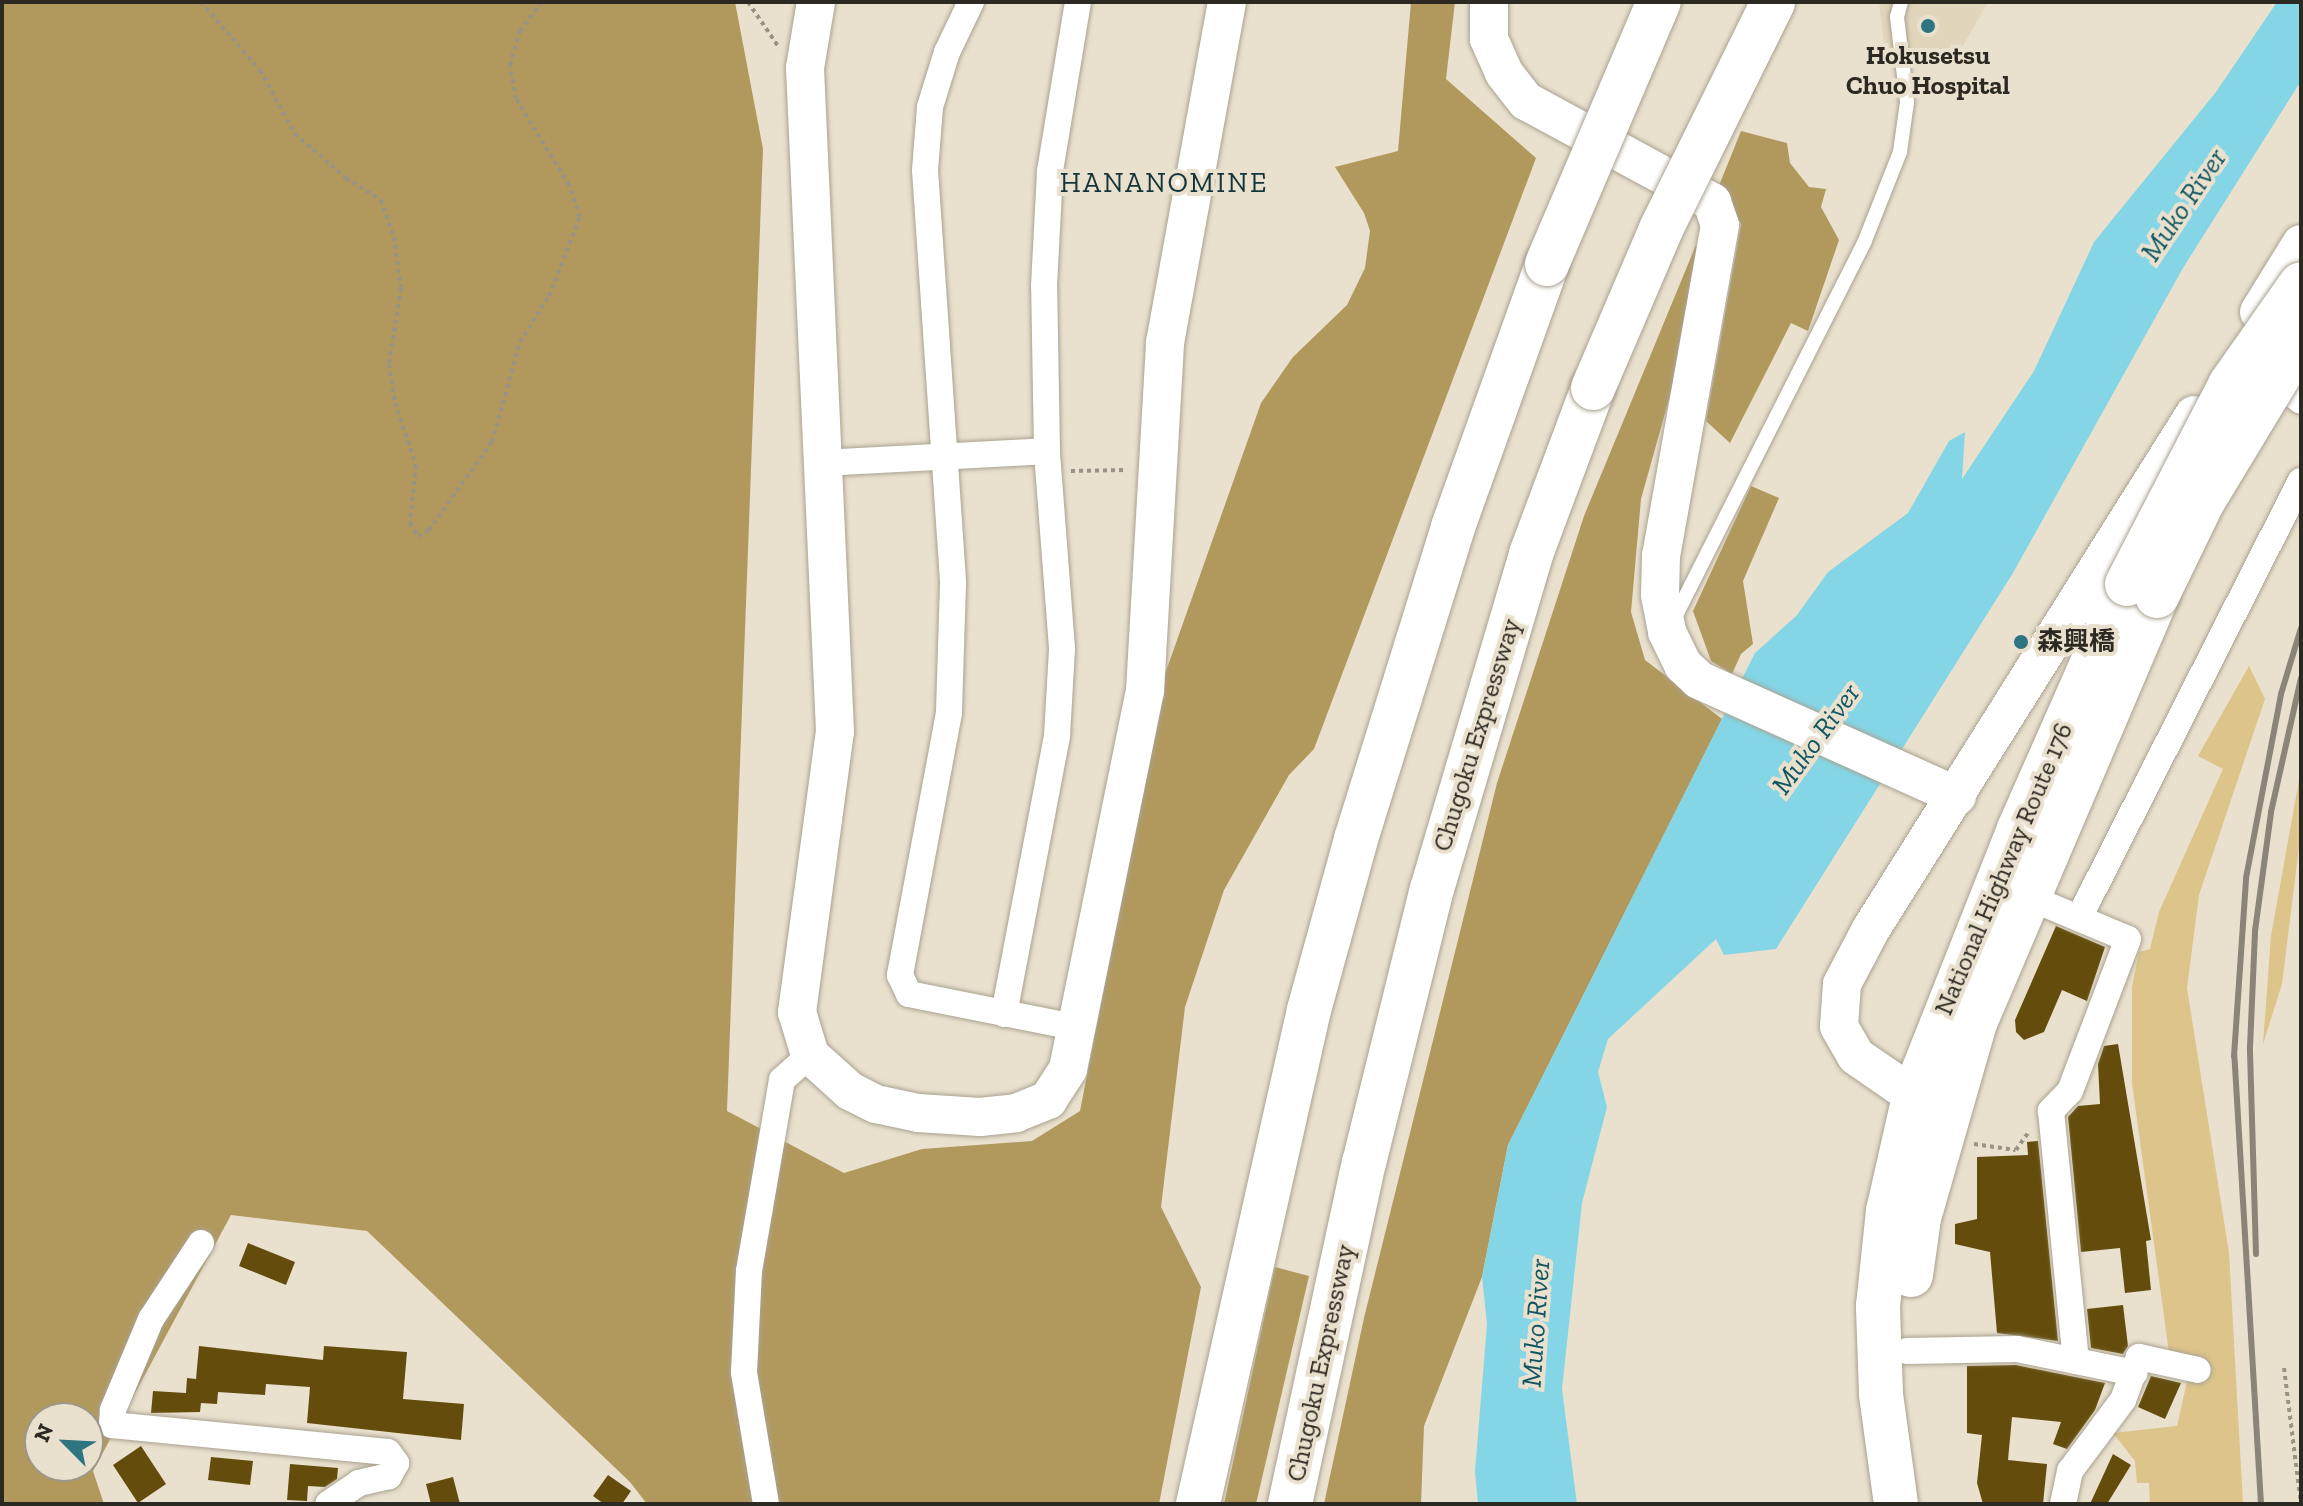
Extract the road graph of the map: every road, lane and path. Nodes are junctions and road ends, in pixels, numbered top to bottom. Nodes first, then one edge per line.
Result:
1 (201, 2) edge
2 (541, 2) edge
3 (748, 2) edge
4 (816, 2) edge
5 (971, 2) edge
6 (1078, 2) edge
7 (1227, 2) edge
8 (1489, 2) edge
9 (1659, 2) edge
10 (1773, 2) edge
11 (1901, 2) edge
12 (805, 68) junction
13 (2301, 244) edge
14 (2301, 284) edge
15 (2301, 339) edge
16 (2235, 350) junction
17 (2301, 401) edge
18 (1047, 451) junction
19 (943, 456) junction
20 (820, 463) junction
21 (1157, 469) junction
22 (1081, 471) dead end
23 (2301, 481) edge
24 (2142, 590) junction
25 (1667, 632) junction
26 (1957, 796) junction
27 (2028, 897) junction
28 (2079, 918) junction
29 (1004, 1014) junction
30 (1074, 1027) junction
31 (810, 1055) junction
32 (1933, 1096) junction
33 (2051, 1111) junction
34 (1961, 1142) dead end
35 (201, 1243) dead end
36 (1907, 1351) junction
37 (2076, 1361) junction
38 (2284, 1368) dead end
39 (2198, 1370) dead end
40 (2135, 1373) junction
41 (328, 1504) edge
42 (766, 1504) edge
43 (1198, 1504) edge
44 (1290, 1504) edge
45 (1896, 1504) edge
46 (1924, 1504) edge
47 (2063, 1504) edge
48 (2301, 1504) edge

1 - 2 path
3 - 12 path
4 - 12 street
5 - 19 street
6 - 18 street
7 - 21 street
8 - 25 street
9 - 43 highway, bridge
10 - 44 highway, Chugoku Expressway, bridge
11 - 25 lane
12 - 20 street
13 - 16 street
14 - 24 highway, National Highway Route 176, bridge
15 - 24 highway, National Highway Route 176, bridge
16 - 17 street
16 - 26 street
18 - 19 street
18 - 29 street
19 - 20 street
19 - 29 street
20 - 31 street
21 - 22 path
21 - 30 street
23 - 28 street
24 - 27 highway, National Highway Route 176
24 - 32 highway, National Highway Route 176
25 - 26 street
26 - 32 street
27 - 28 street
27 - 32 highway, National Highway Route 176
28 - 33 street
29 - 30 street
30 - 31 street
31 - 42 street
32 - 36 highway, National Highway Route 176
32 - 45 highway, National Highway Route 176
33 - 34 path
33 - 37 street
35 - 41 street
36 - 37 street
36 - 46 highway, National Highway Route 176
37 - 40 street
38 - 48 path
39 - 40 street
40 - 47 street

